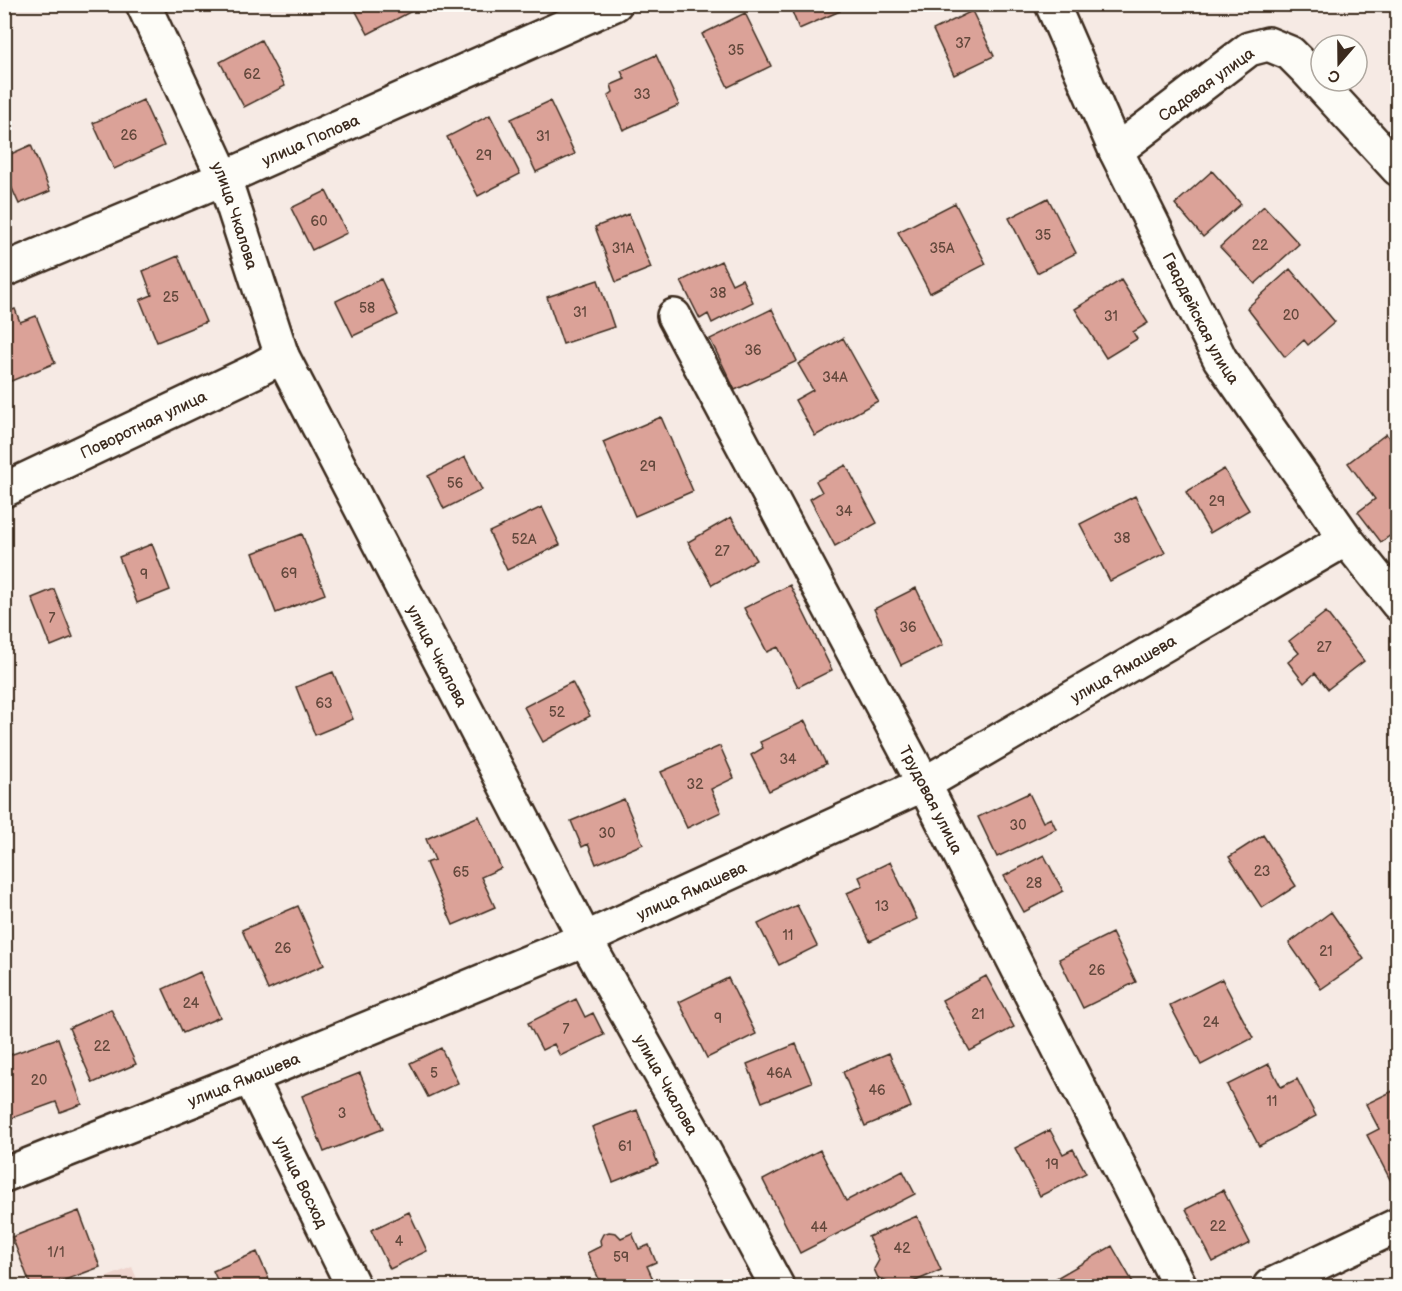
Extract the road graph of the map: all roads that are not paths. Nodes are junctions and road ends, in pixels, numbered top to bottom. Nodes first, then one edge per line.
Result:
1 (143, 4) edge
2 (615, 4) edge
3 (1052, 4) edge
4 (1116, 151) junction
5 (1398, 169) edge
6 (224, 177) junction
7 (4, 270) edge
8 (674, 316) dead end
9 (282, 356) junction
10 (4, 490) edge
11 (1346, 539) junction
12 (1398, 604) edge
13 (924, 784) junction
14 (585, 939) junction
15 (250, 1077) junction
16 (4, 1175) edge
17 (1393, 1235) edge
18 (352, 1287) edge
19 (777, 1287) edge
20 (1180, 1287) edge
21 (1270, 1287) edge

1 - 6 street, улица Чкалова
2 - 6 street, улица Попова
3 - 4 street, Гвардейская улица
4 - 5 street, Садовая улица
4 - 11 street, Гвардейская улица
6 - 7 street, улица Попова
6 - 9 street, улица Чкалова
8 - 13 street, Трудовая улица
9 - 10 street, Поворотная улица
9 - 14 street, улица Чкалова
11 - 12 street, Гвардейская улица
11 - 13 street, улица Ямашева
13 - 14 street, улица Ямашева
13 - 20 street, Трудовая улица
14 - 15 street, улица Ямашева
14 - 19 street, улица Чкалова
15 - 16 street, улица Ямашева
15 - 18 street, улица Восход
17 - 21 street

